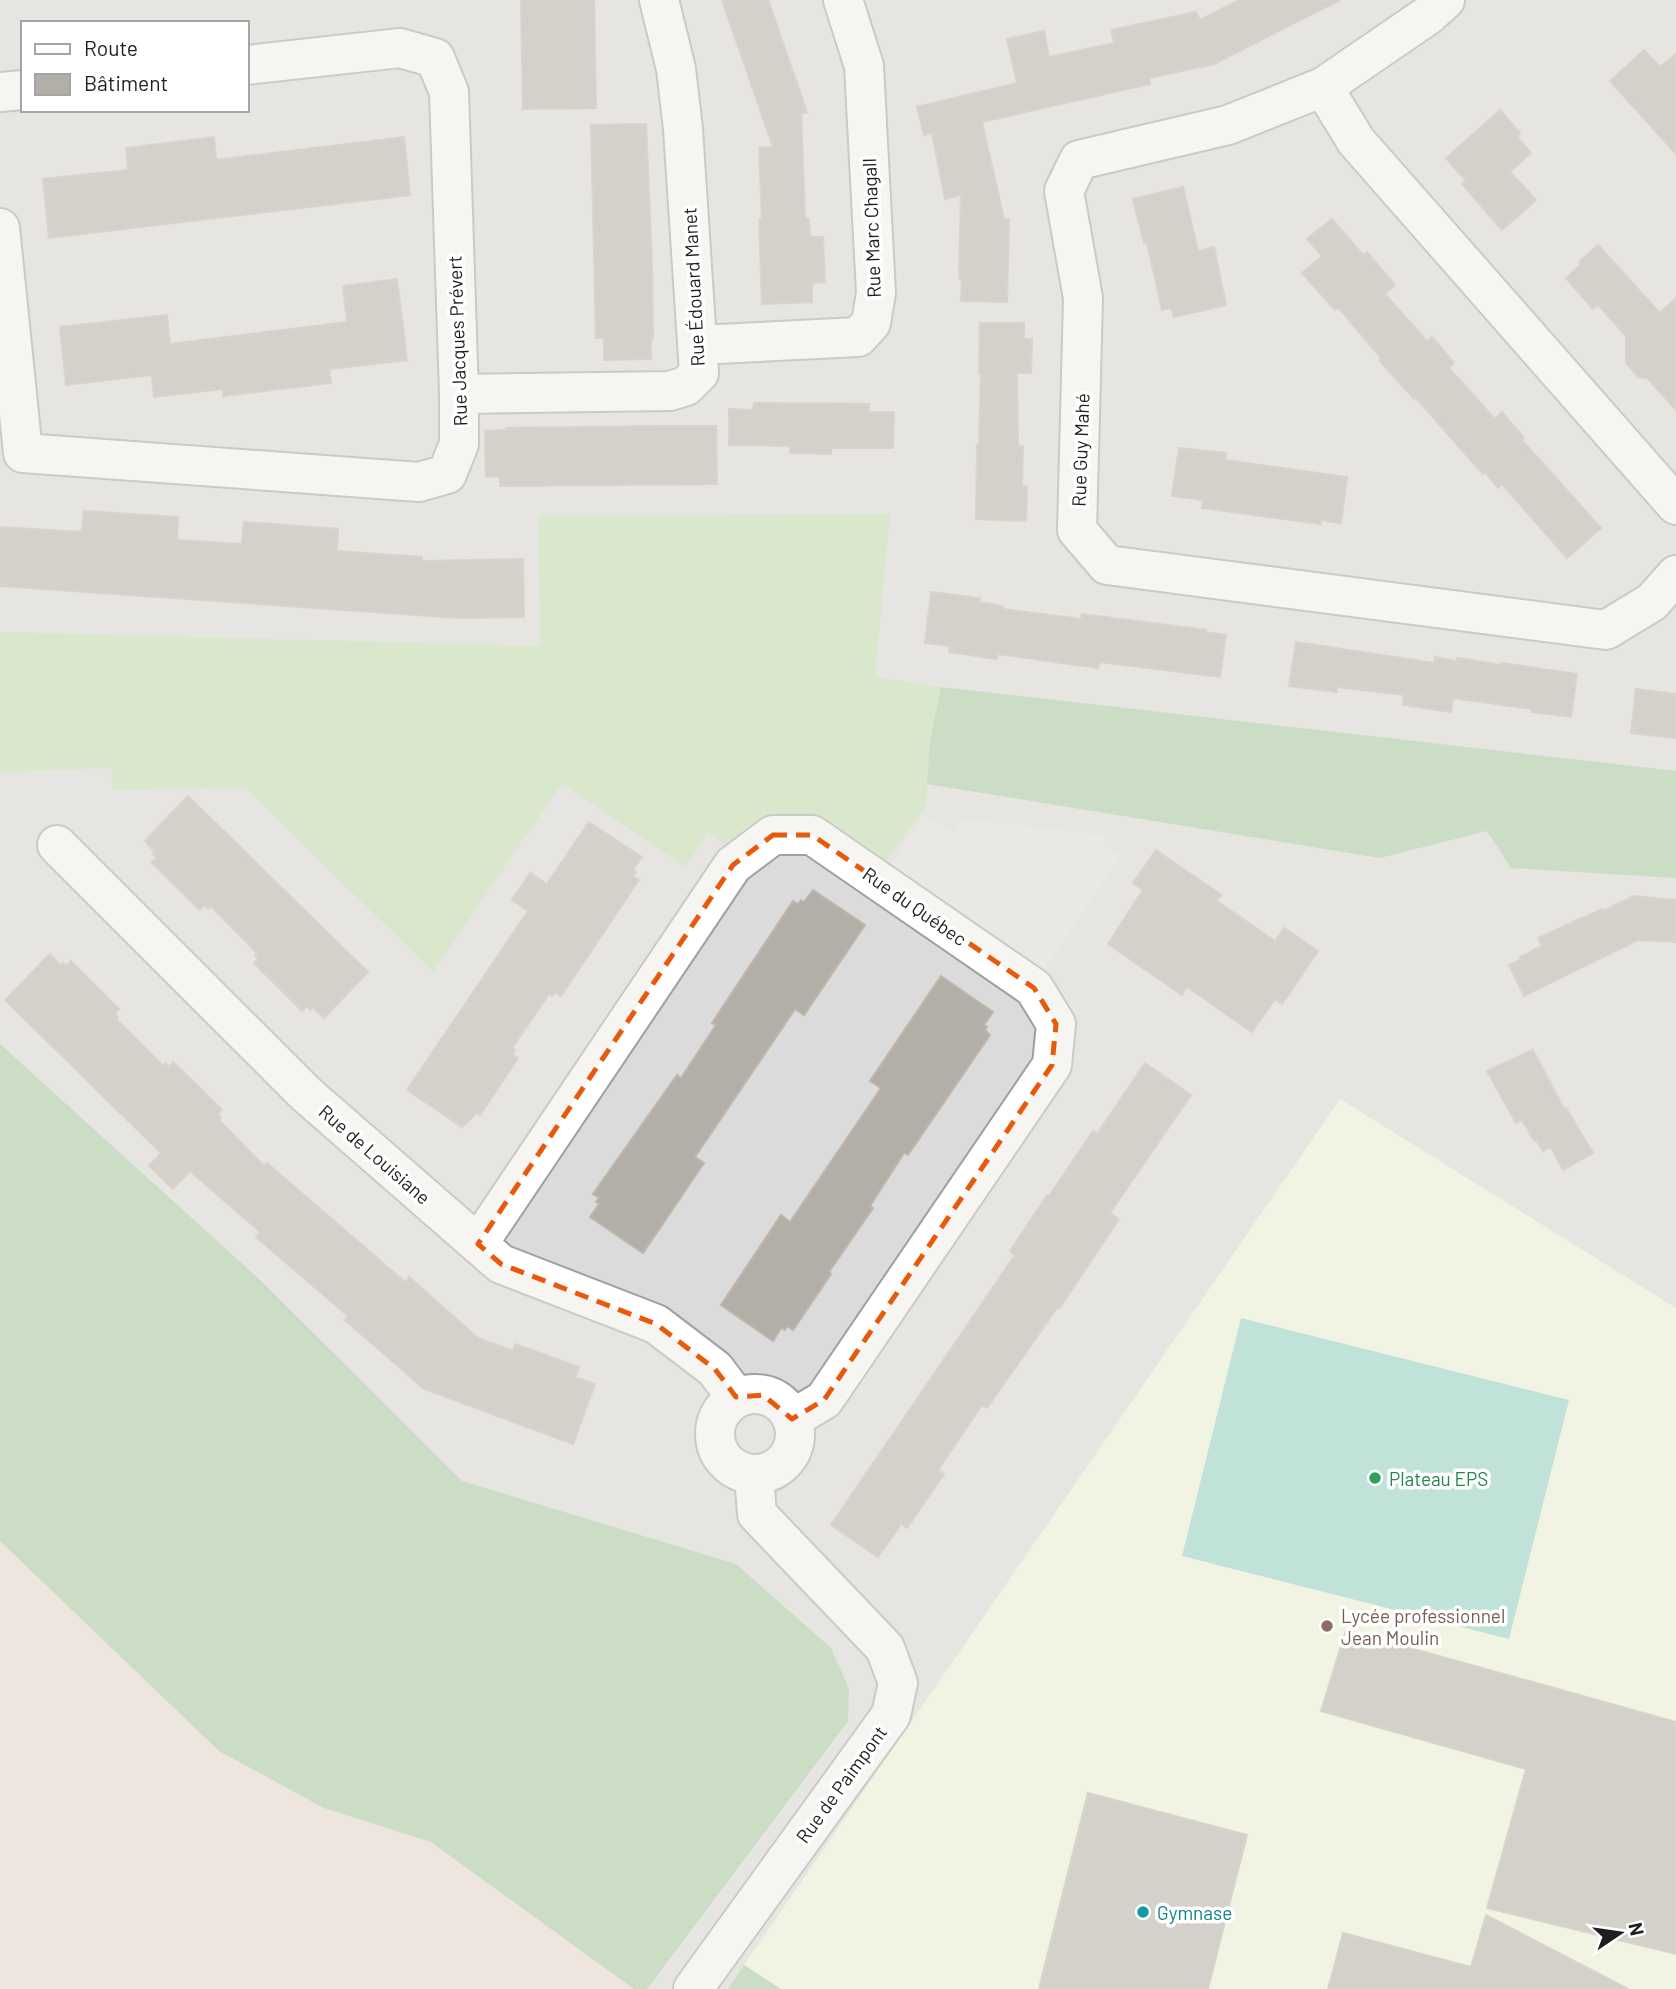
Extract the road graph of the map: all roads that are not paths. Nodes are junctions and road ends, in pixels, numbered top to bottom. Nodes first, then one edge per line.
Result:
1 (659, 0) edge
2 (842, 0) edge
3 (1445, 0) edge
4 (248, 65) edge
5 (1323, 87) junction
6 (21, 90) edge
7 (0, 92) edge
8 (0, 228) edge
9 (698, 345) junction
10 (459, 394) junction
11 (1676, 505) edge
12 (1676, 575) edge
13 (57, 845) dead end
14 (478, 1244) junction
15 (736, 1398) junction
16 (792, 1419) junction
17 (754, 1475) junction
18 (693, 1989) edge

1 - 9 street, Rue Édouard Manet
2 - 9 street, Rue Marc Chagall
3 - 5 street, Rue Guy Mahé
4 - 10 street, Rue Jacques Prévert
5 - 11 street
5 - 12 street, Rue Guy Mahé
6 - 7 street
8 - 10 street, Rue Jacques Prévert
9 - 10 street, Rue Édouard Manet
13 - 14 street, Rue de Louisiane
14 - 15 street, Rue de Louisiane
14 - 16 street, Rue du Québec
15 - 16 street
15 - 17 street
16 - 17 street
17 - 18 street, Rue de Paimpont

